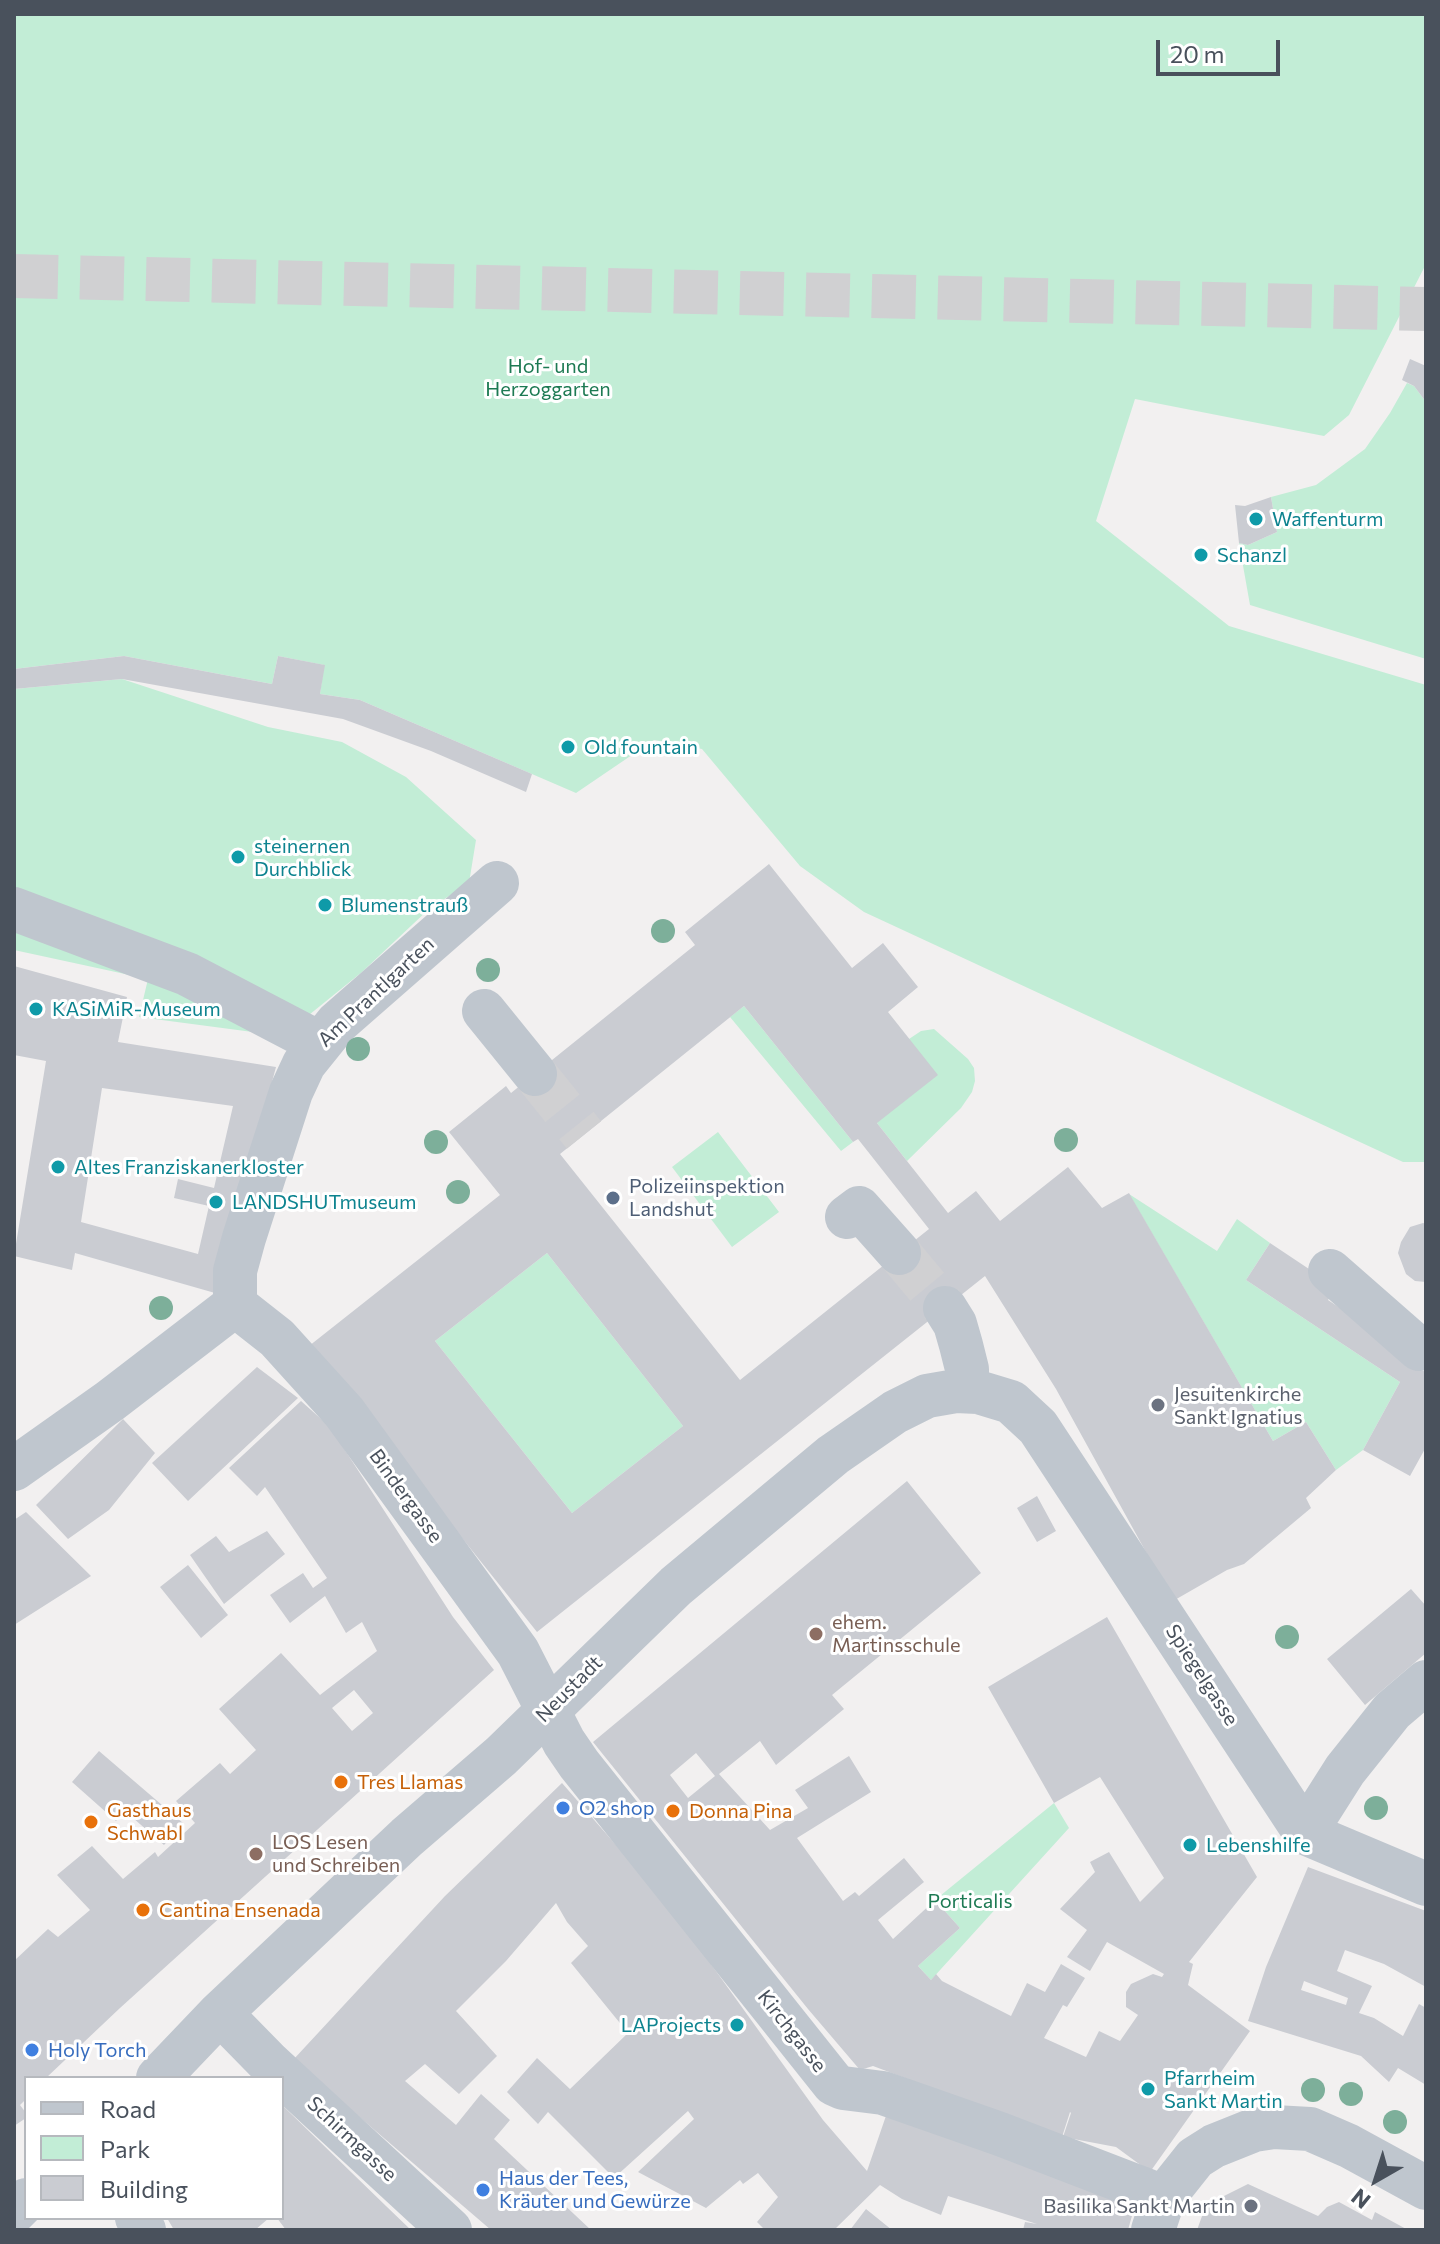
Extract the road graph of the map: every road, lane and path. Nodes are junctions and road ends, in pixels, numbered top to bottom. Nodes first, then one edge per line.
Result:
1 (497, 883) dead end
2 (14, 909) edge
3 (484, 1011) dead end
4 (319, 1043) junction
5 (535, 1074) tunnel mouth
6 (847, 1217) dead end
7 (899, 1253) tunnel mouth
8 (1330, 1271) dead end
9 (235, 1305) junction
10 (945, 1308) tunnel mouth
11 (1419, 1349) dead end
12 (967, 1391) junction
13 (1023, 1412) joint
14 (14, 1469) edge
15 (1426, 1682) edge
16 (550, 1710) junction
17 (1305, 1833) junction
18 (1426, 1884) edge
19 (220, 2013) junction
20 (160, 2076) edge
21 (283, 2076) edge
22 (284, 2077) edge
23 (1426, 2188) edge
24 (1159, 2214) edge
25 (450, 2230) edge

1 - 4 street, Am Prantlgarten
2 - 4 street
3 - 5 street
4 - 9 street, Am Prantlgarten
6 - 7 street
8 - 11 street
9 - 14 street
9 - 16 street, Bindergasse
10 - 12 street
12 - 13 street, Neustadt
12 - 16 street, Neustadt
13 - 17 street, Spiegelgasse
15 - 17 street
16 - 19 street, Neustadt
16 - 24 street, Kirchgasse
17 - 18 street
19 - 20 street, Neustadt
19 - 21 street, Schirmgasse
22 - 25 street, Schirmgasse
23 - 24 street

